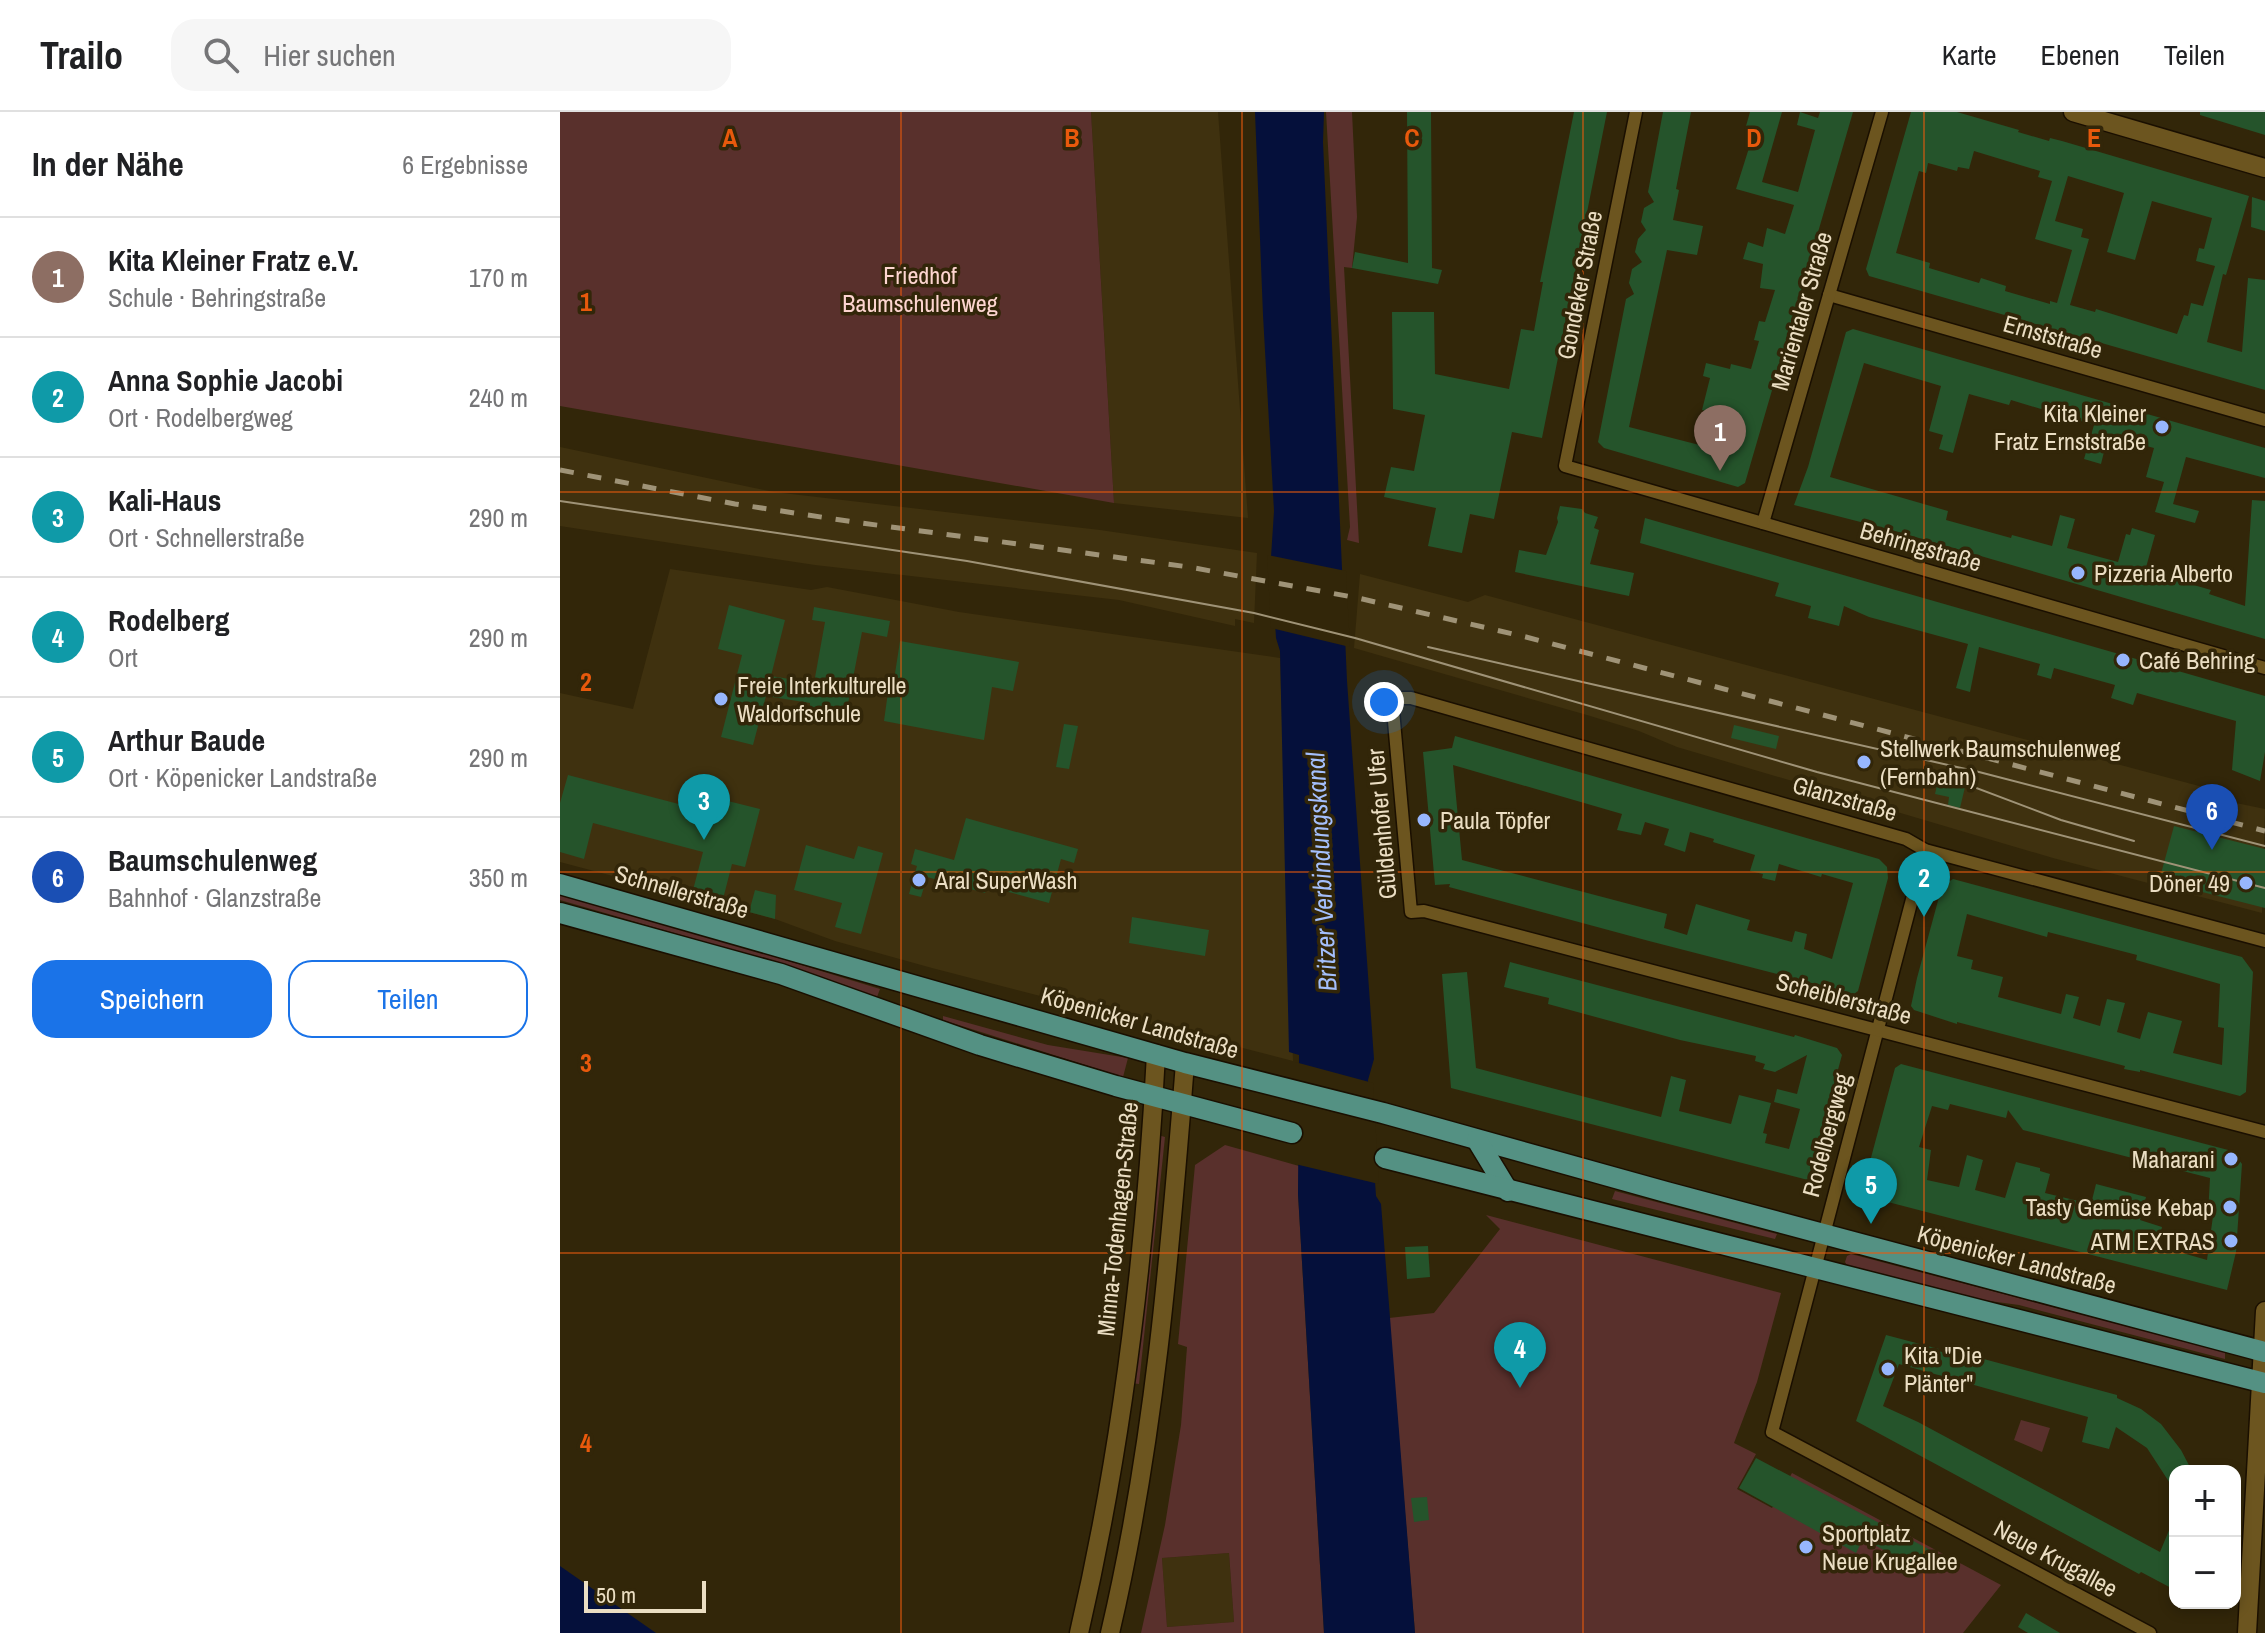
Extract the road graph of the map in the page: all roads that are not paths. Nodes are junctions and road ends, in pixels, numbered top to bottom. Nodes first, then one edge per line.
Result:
1 (1636, 112) edge
2 (1882, 112) edge
3 (2073, 112) edge
4 (2265, 168) edge
5 (1829, 295) junction
6 (2265, 420) edge
7 (1565, 466) joint
8 (1763, 523) junction
9 (2265, 668) edge
10 (1411, 698) joint
11 (1925, 850) junction
12 (560, 884) edge
13 (1411, 912) joint
14 (560, 913) edge
15 (2265, 941) edge
16 (789, 948) joint
17 (1876, 1029) junction
18 (1156, 1054) junction
19 (1185, 1063) junction
20 (1154, 1098) junction
21 (1182, 1105) junction
22 (2265, 1132) edge
23 (1292, 1133) dead end
24 (1477, 1140) junction
25 (1385, 1158) dead end
26 (1508, 1191) junction
27 (1823, 1234) junction
28 (1814, 1267) junction
29 (2265, 1311) edge
30 (2264, 1352) edge
31 (2263, 1383) edge
32 (1772, 1432) joint
33 (1079, 1633) edge
34 (1110, 1633) edge
35 (2150, 1633) edge
36 (2247, 1633) edge

1 - 7 street, Gondeker Straße
2 - 5 street, Marientaler Straße
3 - 4 main road
5 - 6 street, Ernststraße
5 - 8 street, Marientaler Straße
7 - 8 street, Behringstraße
8 - 9 street, Behringstraße
10 - 11 street, Glanzstraße
10 - 13 street, Güldenhofer Ufer
11 - 15 street, Glanzstraße
11 - 17 street, Rodelbergweg
12 - 16 main road, Schnellerstraße
13 - 17 street, Scheiblerstraße
14 - 20 main road
16 - 18 main road, Köpenicker Landstraße
17 - 22 street, Scheiblerstraße
17 - 27 street, Rodelbergweg
18 - 19 main road, Köpenicker Landstraße
18 - 20 main road, Minna-Todenhagen-Straße
19 - 21 main road
19 - 24 main road, Köpenicker Landstraße
20 - 21 main road
20 - 33 main road, Minna-Todenhagen-Straße
21 - 23 main road
21 - 34 main road
24 - 26 main road
24 - 27 main road, Köpenicker Landstraße
25 - 26 main road
26 - 28 main road
27 - 28 street, Rodelbergweg
27 - 30 main road, Köpenicker Landstraße
28 - 31 main road
28 - 32 street, Rodelbergweg
29 - 30 main road
30 - 31 main road
31 - 36 main road
32 - 35 street, Neue Krugallee

